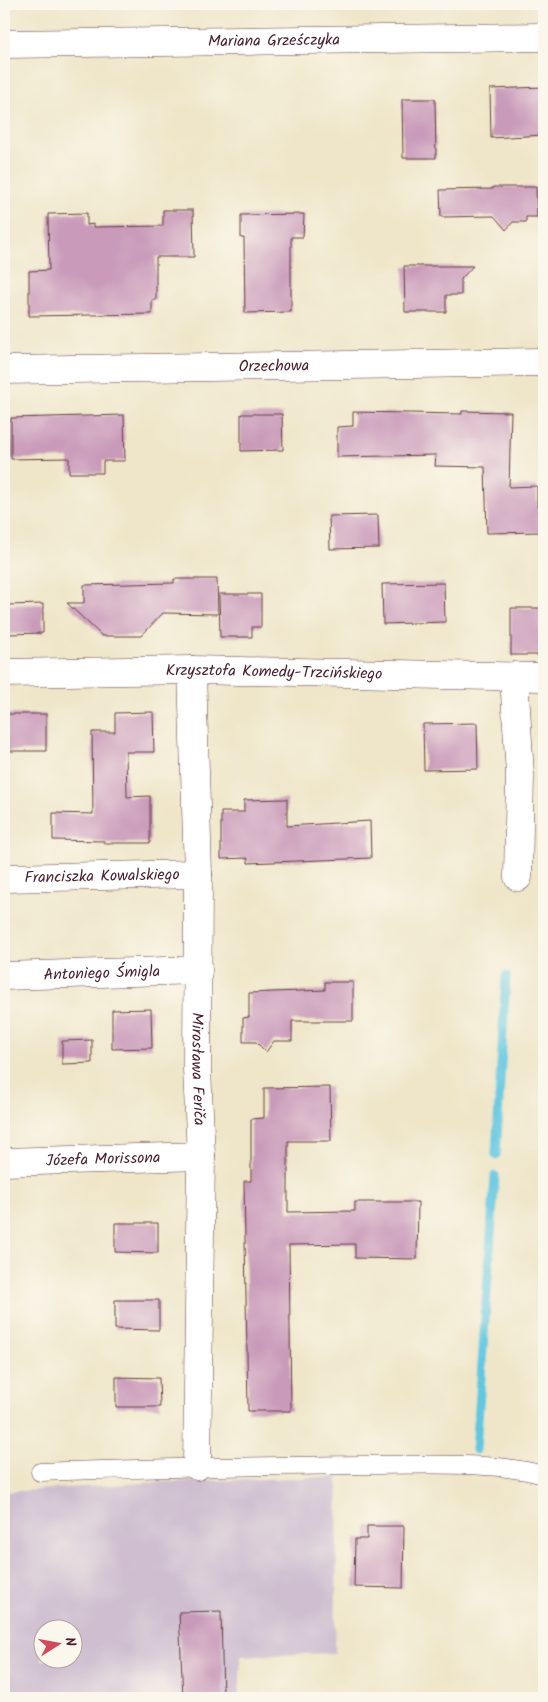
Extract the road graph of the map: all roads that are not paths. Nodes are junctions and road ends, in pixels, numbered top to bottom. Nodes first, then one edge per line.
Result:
1 (544, 37) edge
2 (4, 44) edge
3 (544, 362) edge
4 (4, 370) edge
5 (192, 670) junction
6 (4, 673) edge
7 (514, 676) junction
8 (544, 677) edge
9 (198, 874) junction
10 (518, 877) dead end
11 (4, 878) edge
12 (198, 970) junction
13 (4, 976) edge
14 (201, 1156) junction
15 (4, 1162) edge
16 (197, 1466) junction
17 (40, 1472) dead end
18 (544, 1475) edge

1 - 2 street, Mariana Grześczyka
3 - 4 street, Orzechowa
5 - 6 street, Krzysztofa Komedy-Trzcińskiego
5 - 7 street, Krzysztofa Komedy-Trzcińskiego
5 - 9 street, Mirosława Feriča
7 - 8 street, Krzysztofa Komedy-Trzcińskiego
7 - 10 street
9 - 11 street, Franciszka Kowalskiego
9 - 12 street, Mirosława Feriča
12 - 13 street, Antoniego Śmigla
12 - 14 street, Mirosława Feriča
14 - 15 street, Józefa Morissona
14 - 16 street, Mirosława Feriča
16 - 17 lane
16 - 18 lane

